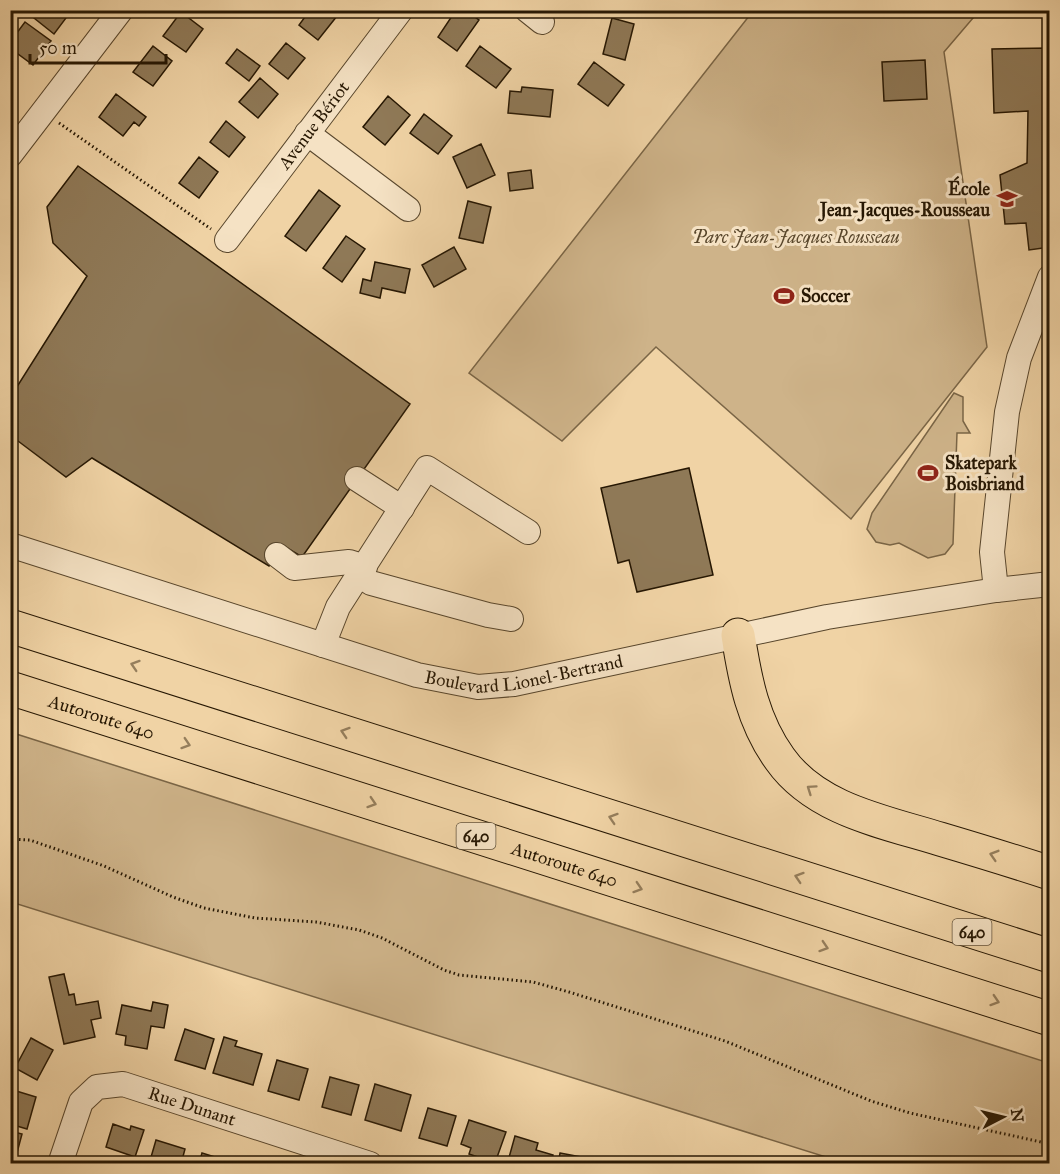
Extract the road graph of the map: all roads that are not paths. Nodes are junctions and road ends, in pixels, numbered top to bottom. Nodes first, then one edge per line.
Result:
1 (121, 10) edge
2 (401, 10) edge
3 (307, 133) junction
4 (10, 155) edge
5 (408, 209) dead end
6 (227, 240) road end
7 (1050, 277) edge
8 (357, 479) dead end
9 (402, 508) junction
10 (528, 532) dead end
11 (10, 545) edge
12 (277, 555) dead end
13 (362, 571) junction
14 (1050, 584) edge
15 (996, 590) junction
16 (510, 619) dead end
17 (10, 626) edge
18 (738, 635) junction
19 (323, 645) junction
20 (10, 688) edge
21 (1050, 873) edge
22 (894, 908) junction
23 (1050, 931) edge
24 (1050, 956) edge
25 (1050, 1018) edge
26 (60, 1164) edge
27 (370, 1164) edge

1 - 4 street
2 - 3 street, Avenue Bériot
3 - 5 street
3 - 6 street, Avenue Bériot
7 - 15 street
8 - 9 street
9 - 10 street
9 - 13 street
11 - 19 street, Boulevard Lionel-Bertrand
12 - 13 street
13 - 16 street
13 - 19 street
14 - 15 street, Boulevard Lionel-Bertrand
15 - 18 street, Boulevard Lionel-Bertrand
22 -> 17 highway, 640
18 - 19 street, Boulevard Lionel-Bertrand
21 -> 18 highway
20 -> 25 highway, Autoroute 640 / 640
22 - 23 highway
22 - 24 highway, 640
26 - 27 street, Rue Dunant

